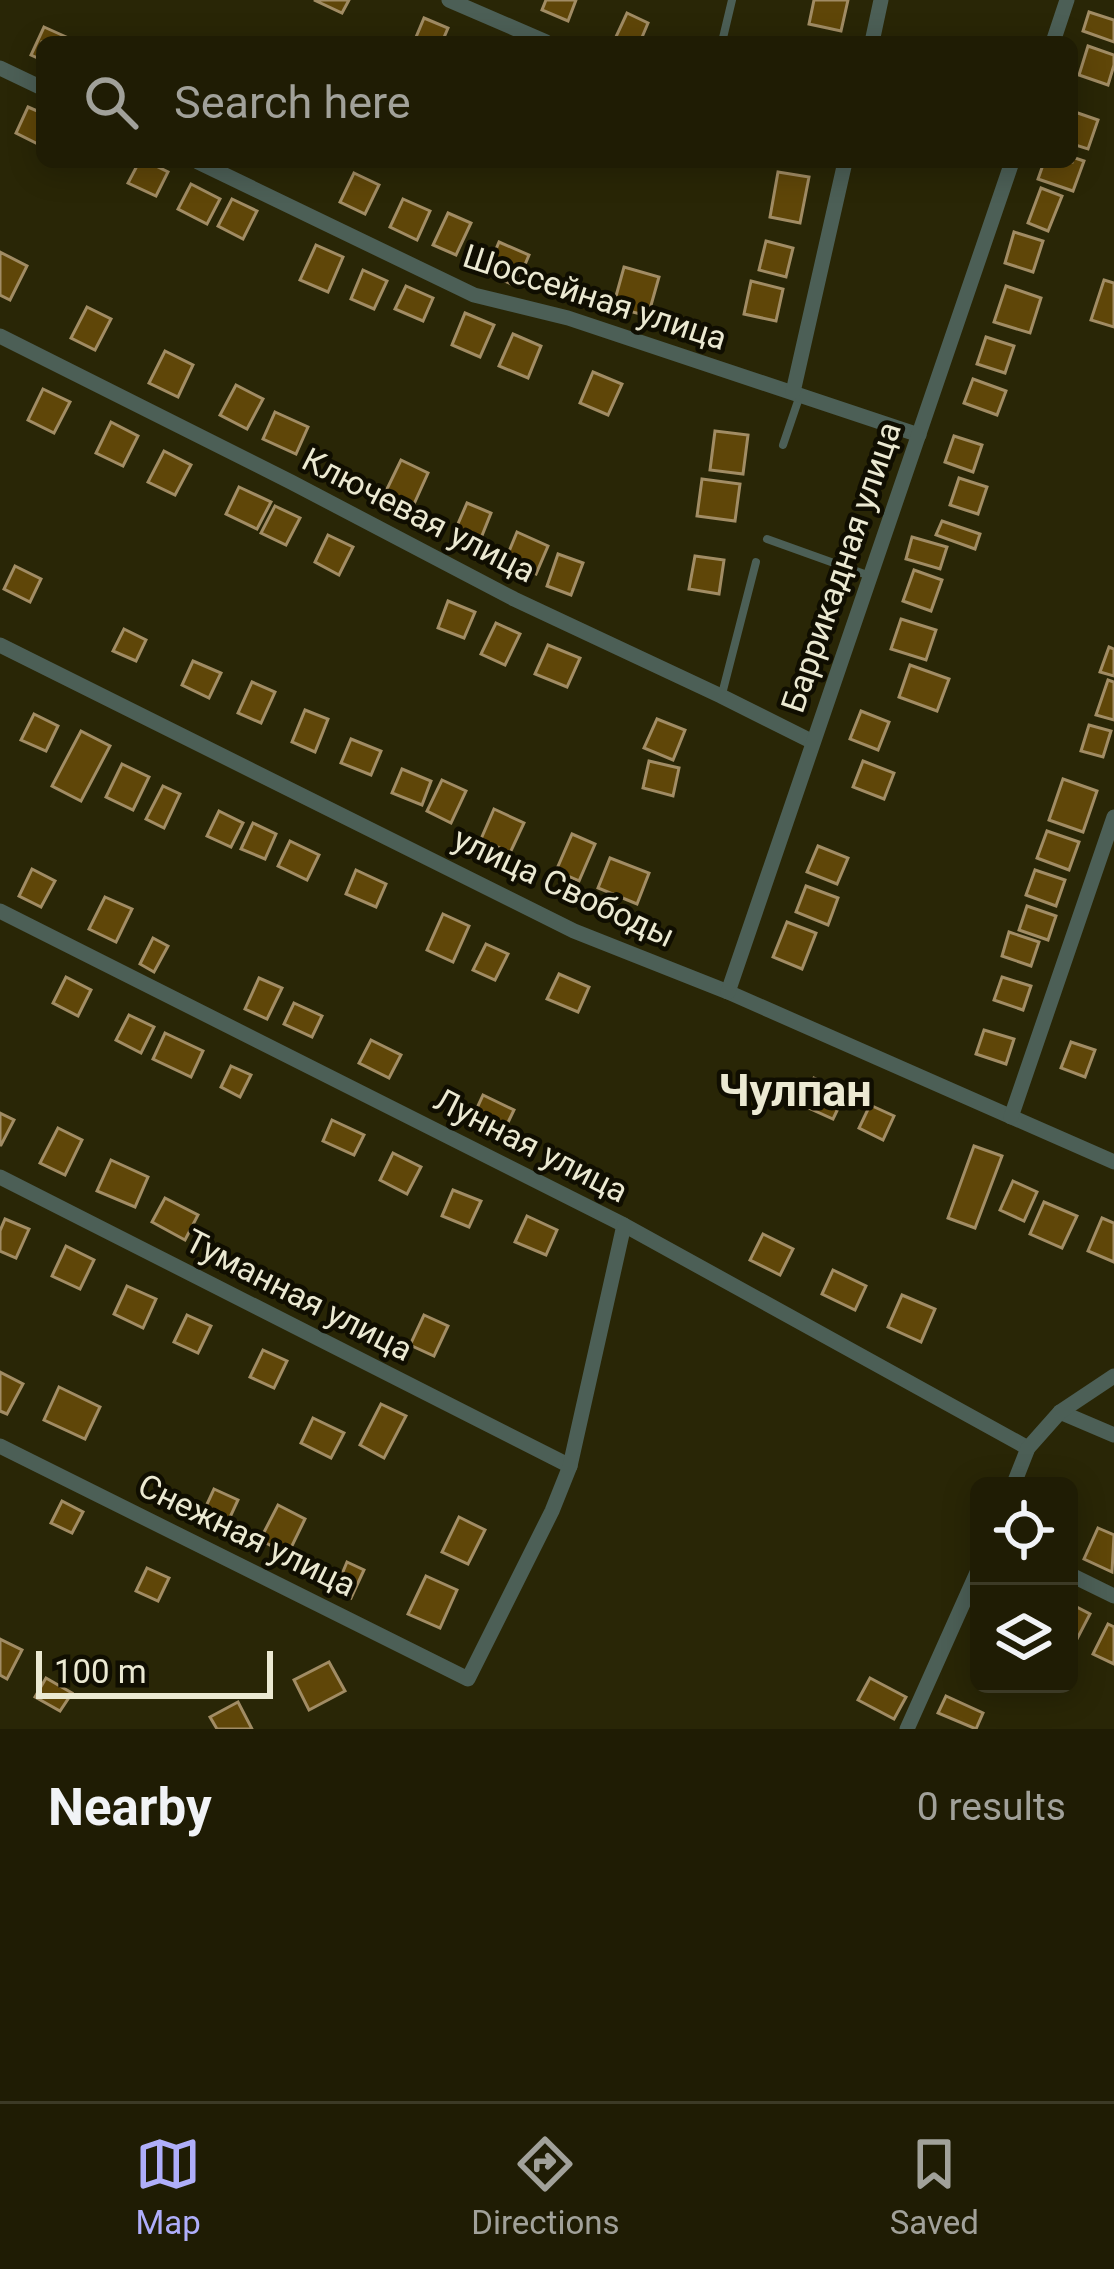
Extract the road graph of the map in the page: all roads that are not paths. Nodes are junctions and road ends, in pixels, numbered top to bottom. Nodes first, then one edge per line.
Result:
1 (449, 0) edge
2 (732, 0) edge
3 (881, 0) edge
4 (1067, 0) edge
5 (532, 36) edge
6 (723, 36) edge
7 (873, 36) edge
8 (1055, 36) edge
9 (0, 68) edge
10 (36, 85) edge
11 (210, 168) edge
12 (844, 168) edge
13 (1010, 168) edge
14 (0, 336) edge
15 (796, 393) junction
16 (919, 435) junction
17 (783, 445) dead end
18 (767, 539) dead end
19 (756, 562) dead end
20 (870, 577) junction
21 (0, 645) edge
22 (722, 696) junction
23 (813, 742) junction
24 (1114, 817) edge
25 (0, 911) edge
26 (728, 992) junction
27 (1011, 1117) junction
28 (1114, 1162) edge
29 (0, 1178) edge
30 (624, 1225) junction
31 (1114, 1376) edge
32 (1060, 1412) junction
33 (1114, 1435) edge
34 (0, 1446) edge
35 (1028, 1448) junction
36 (570, 1466) junction
37 (1017, 1477) edge
38 (1078, 1578) edge
39 (971, 1585) edge
40 (1114, 1596) edge
41 (907, 1729) edge

1 - 5 street
2 - 6 lane
3 - 7 street
4 - 8 street
9 - 10 street
11 - 15 street, Шоссейная улица
12 - 15 street
13 - 16 street, Баррикадная улица
14 - 22 street, Ключевая улица
15 - 16 street, Шоссейная улица
15 - 17 lane
16 - 20 street, Баррикадная улица
18 - 20 lane
19 - 22 lane
20 - 23 street, Баррикадная улица
21 - 26 street, улица Свободы
22 - 23 street, Ключевая улица
23 - 26 street, Баррикадная улица
24 - 27 street
25 - 30 street, Лунная улица
26 - 27 street, улица Свободы
27 - 28 street, улица Свободы
29 - 36 street, Туманная улица
30 - 35 street, Лунная улица
30 - 36 street
31 - 32 street
32 - 33 street
32 - 35 street
34 - 36 street, Снежная улица
35 - 37 street
38 - 40 street
39 - 41 street

